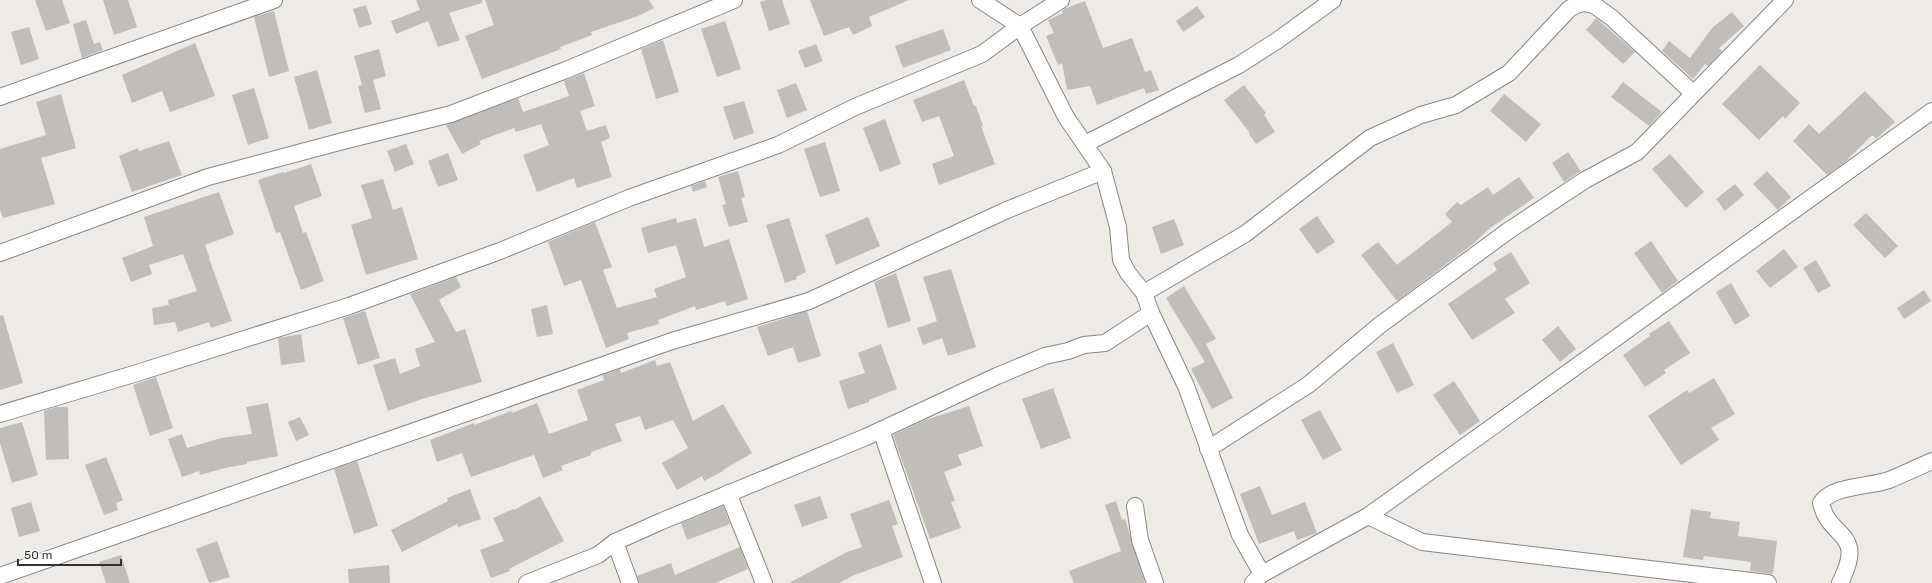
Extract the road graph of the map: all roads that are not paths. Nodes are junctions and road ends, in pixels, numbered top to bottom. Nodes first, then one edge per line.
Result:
1 (274, 0) edge
2 (734, 0) edge
3 (980, 0) edge
4 (1061, 0) edge
5 (1333, 0) edge
6 (1785, 0) edge
7 (1020, 26) junction
8 (1693, 93) junction
9 (0, 97) edge
10 (1932, 111) edge
11 (1085, 144) junction
12 (1103, 171) junction
13 (0, 253) edge
14 (1144, 293) junction
15 (1151, 313) junction
16 (0, 414) edge
17 (881, 430) junction
18 (1208, 449) junction
19 (1932, 461) edge
20 (728, 493) junction
21 (1136, 506) dead end
22 (1368, 516) junction
23 (615, 542) junction
24 (0, 576) edge
25 (1258, 579) edge
26 (527, 583) edge
27 (630, 583) edge
28 (764, 583) edge
29 (933, 583) edge
30 (1155, 583) edge
31 (1768, 583) edge
32 (1840, 583) edge

1 - 9 street
2 - 13 street
3 - 7 street
4 - 7 street
5 - 11 street
6 - 8 street
7 - 11 street
7 - 16 street
8 - 14 street
8 - 18 street
10 - 22 street
11 - 12 street
12 - 14 street
12 - 24 street
14 - 15 street
15 - 17 street
15 - 18 street
17 - 20 street
17 - 29 street
18 - 25 street
19 - 32 street
20 - 23 street
20 - 28 street
21 - 30 street
22 - 25 street
22 - 31 street
23 - 26 street
23 - 27 street

